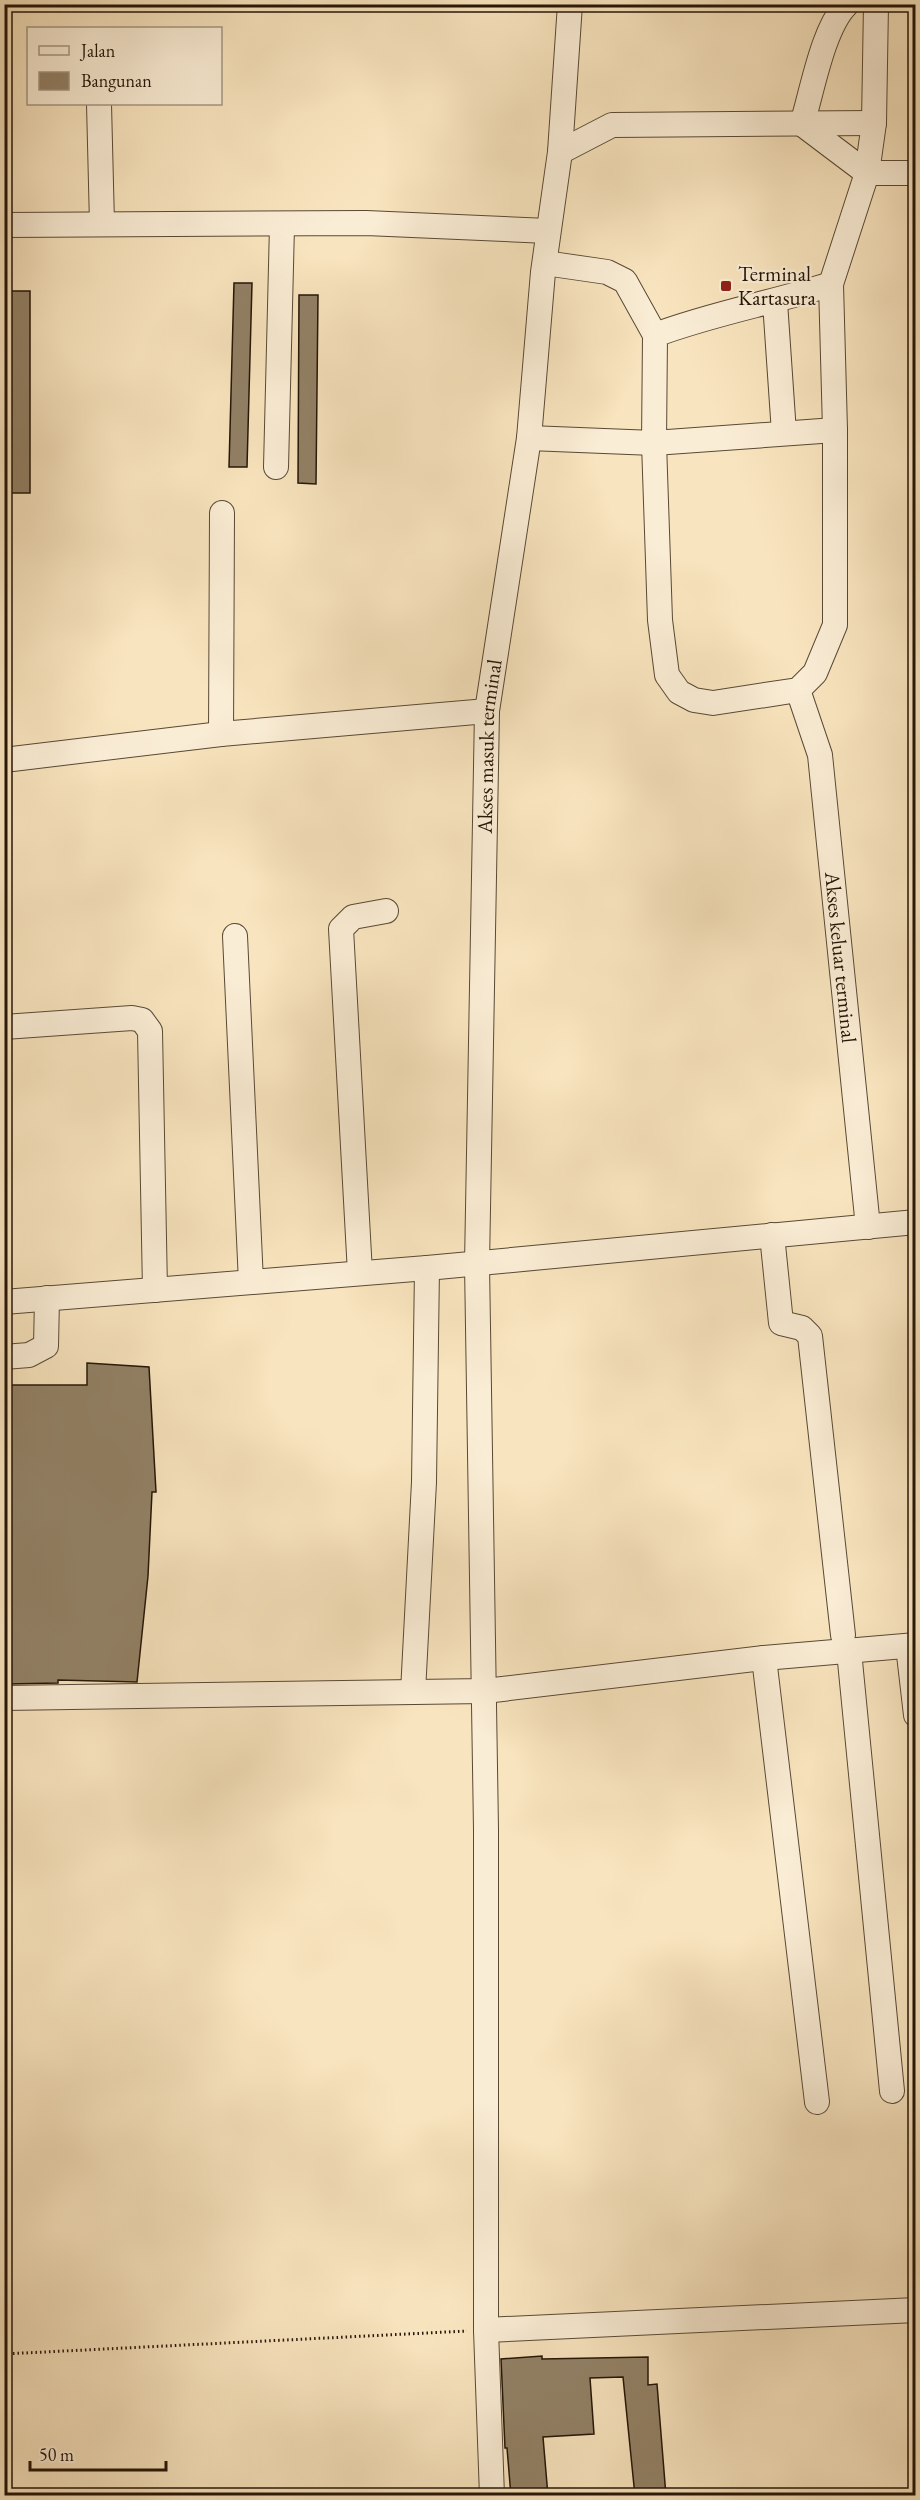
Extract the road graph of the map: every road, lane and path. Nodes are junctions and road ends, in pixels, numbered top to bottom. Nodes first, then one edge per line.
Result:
1 (570, 4) edge
2 (848, 4) edge
3 (876, 4) edge
4 (99, 105) edge
5 (874, 123) junction
6 (802, 124) junction
7 (560, 152) junction
8 (867, 173) junction
9 (915, 173) edge
10 (102, 224) junction
11 (4, 225) edge
12 (282, 226) junction
13 (548, 231) junction
14 (544, 263) junction
15 (831, 284) junction
16 (775, 302) junction
17 (655, 335) junction
18 (835, 430) junction
19 (784, 433) junction
20 (529, 438) junction
21 (654, 442) junction
22 (276, 467) dead end
23 (222, 513) dead end
24 (798, 690) junction
25 (487, 711) junction
26 (221, 734) junction
27 (4, 760) edge
28 (386, 911) dead end
29 (235, 936) dead end
30 (4, 1027) edge
31 (915, 1222) edge
32 (868, 1227) junction
33 (772, 1235) junction
34 (477, 1264) junction
35 (427, 1268) junction
36 (360, 1273) junction
37 (251, 1282) junction
38 (155, 1290) junction
39 (47, 1298) junction
40 (4, 1302) edge
41 (4, 1357) edge
42 (846, 1643) junction
43 (912, 1645) edge
44 (764, 1658) junction
45 (485, 1690) junction
46 (413, 1692) junction
47 (4, 1698) edge
48 (915, 1715) edge
49 (892, 2091) dead end
50 (817, 2102) dead end
51 (915, 2310) edge
52 (486, 2330) junction
53 (4, 2354) edge
54 (492, 2496) edge

1 - 7 street, Akses masuk terminal
2 - 6 street
3 - 5 street
4 - 10 street
5 - 6 street
5 - 8 street
6 - 7 street
6 - 8 street
7 - 13 street, Akses masuk terminal
8 - 9 street
8 - 15 street
10 - 11 street
10 - 12 street
12 - 13 street
12 - 22 street
13 - 14 street, Akses masuk terminal
14 - 17 street
14 - 20 street, Akses masuk terminal
15 - 16 street
15 - 18 street
16 - 17 street
16 - 19 street
17 - 21 street
18 - 19 street
18 - 24 street
19 - 21 street
20 - 21 street
20 - 25 street, Akses masuk terminal
21 - 24 street
23 - 26 street
24 - 32 street, Akses keluar terminal
25 - 26 street
25 - 34 street, Akses masuk terminal
26 - 27 street
28 - 36 street
29 - 37 street
30 - 38 street
31 - 32 street
32 - 33 street
33 - 34 street
33 - 42 street
34 - 35 street
34 - 45 street, Akses masuk terminal
35 - 36 street
35 - 46 street
36 - 37 street
37 - 38 street
38 - 39 street
39 - 40 street
39 - 41 street
42 - 43 street
42 - 44 street
42 - 49 street
43 - 48 street
44 - 45 street
44 - 50 street
45 - 46 street
45 - 52 street, Akses masuk terminal
46 - 47 street
51 - 52 street
52 - 53 path
52 - 54 street, Akses masuk terminal

